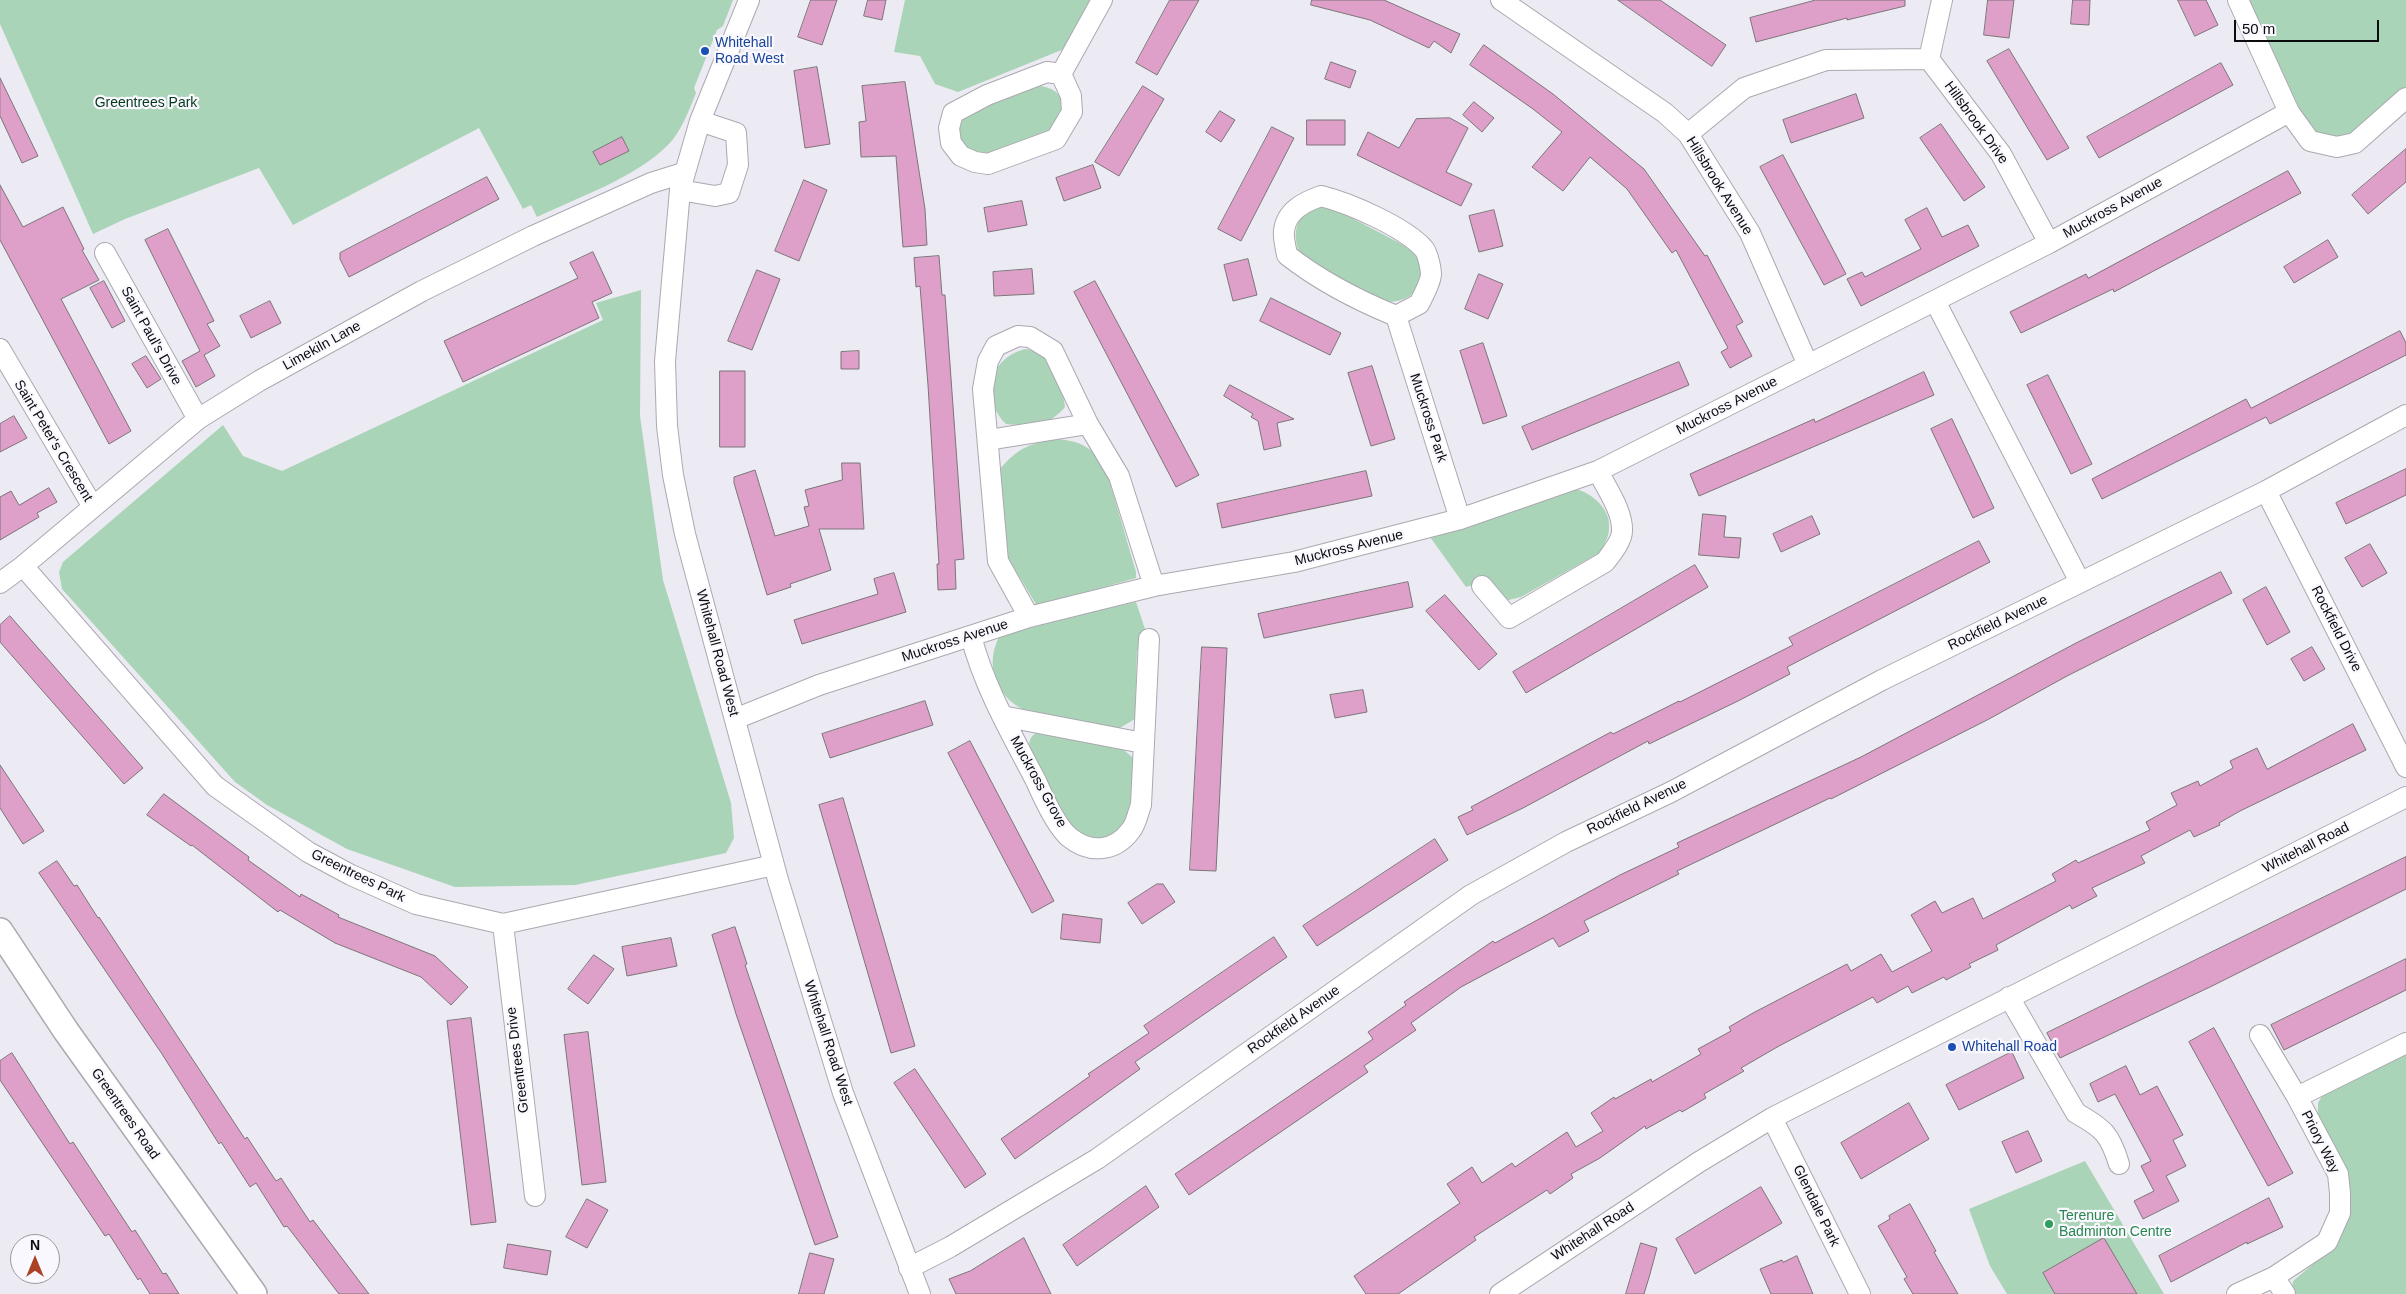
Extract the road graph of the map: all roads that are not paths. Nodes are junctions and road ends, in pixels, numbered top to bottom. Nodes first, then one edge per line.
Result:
1 (749, 0) edge
2 (1102, 0) edge
3 (1501, 0) edge
4 (1942, 0) edge
5 (2238, 0) edge
6 (1929, 59) junction
7 (1061, 74) junction
8 (2406, 98) edge
9 (2289, 112) junction
10 (700, 120) junction
11 (1688, 134) junction
12 (682, 181) junction
13 (2049, 243) junction
14 (105, 253) dead end
15 (1935, 301) junction
16 (1396, 316) junction
17 (0, 349) edge
18 (1808, 365) junction
19 (6, 373) edge
20 (2406, 415) edge
21 (198, 419) junction
22 (1088, 424) junction
23 (988, 440) junction
24 (1598, 471) junction
25 (2266, 491) junction
26 (93, 507) junction
27 (1460, 519) junction
28 (23, 566) junction
29 (2080, 582) junction
30 (0, 583) edge
31 (1154, 586) junction
32 (1482, 586) dead end
33 (1029, 617) junction
34 (971, 636) junction
35 (1149, 639) dead end
36 (1002, 716) junction
37 (735, 719) junction
38 (1144, 743) junction
39 (2406, 767) edge
40 (2406, 797) edge
41 (774, 865) junction
42 (503, 924) junction
43 (0, 931) edge
44 (2009, 997) junction
45 (2260, 1035) dead end
46 (2406, 1043) edge
47 (2297, 1097) junction
48 (1772, 1118) junction
49 (2119, 1164) dead end
50 (535, 1196) dead end
51 (909, 1268) junction
52 (2274, 1277) junction
53 (254, 1294) edge
54 (920, 1294) edge
55 (1500, 1294) edge
56 (1860, 1294) edge
57 (2237, 1294) edge
58 (2285, 1294) edge

1 - 10 street, Whitehall Road West
2 - 7 street
3 - 11 street, Hillsbrook Avenue
4 - 6 street
5 - 9 street
6 - 11 street
6 - 13 street, Hillsbrook Drive
7 - 7 street
8 - 9 street
9 - 13 street, Muckross Avenue
10 - 12 street, Whitehall Road West
10 - 12 street
11 - 18 street, Hillsbrook Avenue
12 - 21 street, Limekiln Lane
12 - 37 street, Whitehall Road West
13 - 15 street, Muckross Avenue
14 - 21 street, Saint Paul's Drive
15 - 18 street, Muckross Avenue
15 - 29 street
16 - 16 street
16 - 27 street, Muckross Park
17 - 19 street, Saint Peter's Crescent
18 - 24 street, Muckross Avenue
19 - 26 street, Saint Peter's Crescent
20 - 25 street, Rockfield Avenue
21 - 26 street, Limekiln Lane
22 - 23 street
22 - 23 street
22 - 31 street
23 - 33 street
24 - 27 street, Muckross Avenue
24 - 32 street
25 - 29 street, Rockfield Avenue
25 - 39 street, Rockfield Drive
26 - 28 street, Limekiln Lane
27 - 31 street, Muckross Avenue
28 - 30 street, Limekiln Lane
28 - 42 street, Greentrees Park
29 - 51 street, Rockfield Avenue
31 - 33 street, Muckross Avenue
33 - 34 street, Muckross Avenue
34 - 36 street, Muckross Grove
34 - 37 street, Muckross Avenue
35 - 38 street, Muckross Grove
36 - 38 street, Muckross Grove
36 - 38 street, Muckross Grove
37 - 41 street, Whitehall Road West
40 - 44 street, Whitehall Road
41 - 42 street, Greentrees Park
41 - 51 street, Whitehall Road West
42 - 50 street, Greentrees Drive
43 - 53 main road, Greentrees Road
44 - 48 street, Whitehall Road
44 - 49 street
45 - 47 street, Priory Way
46 - 47 street, Priory Way
47 - 52 street, Priory Way
48 - 55 street, Whitehall Road
48 - 56 street, Glendale Park
51 - 54 street, Whitehall Road West
52 - 57 street, Priory Way
52 - 58 street

